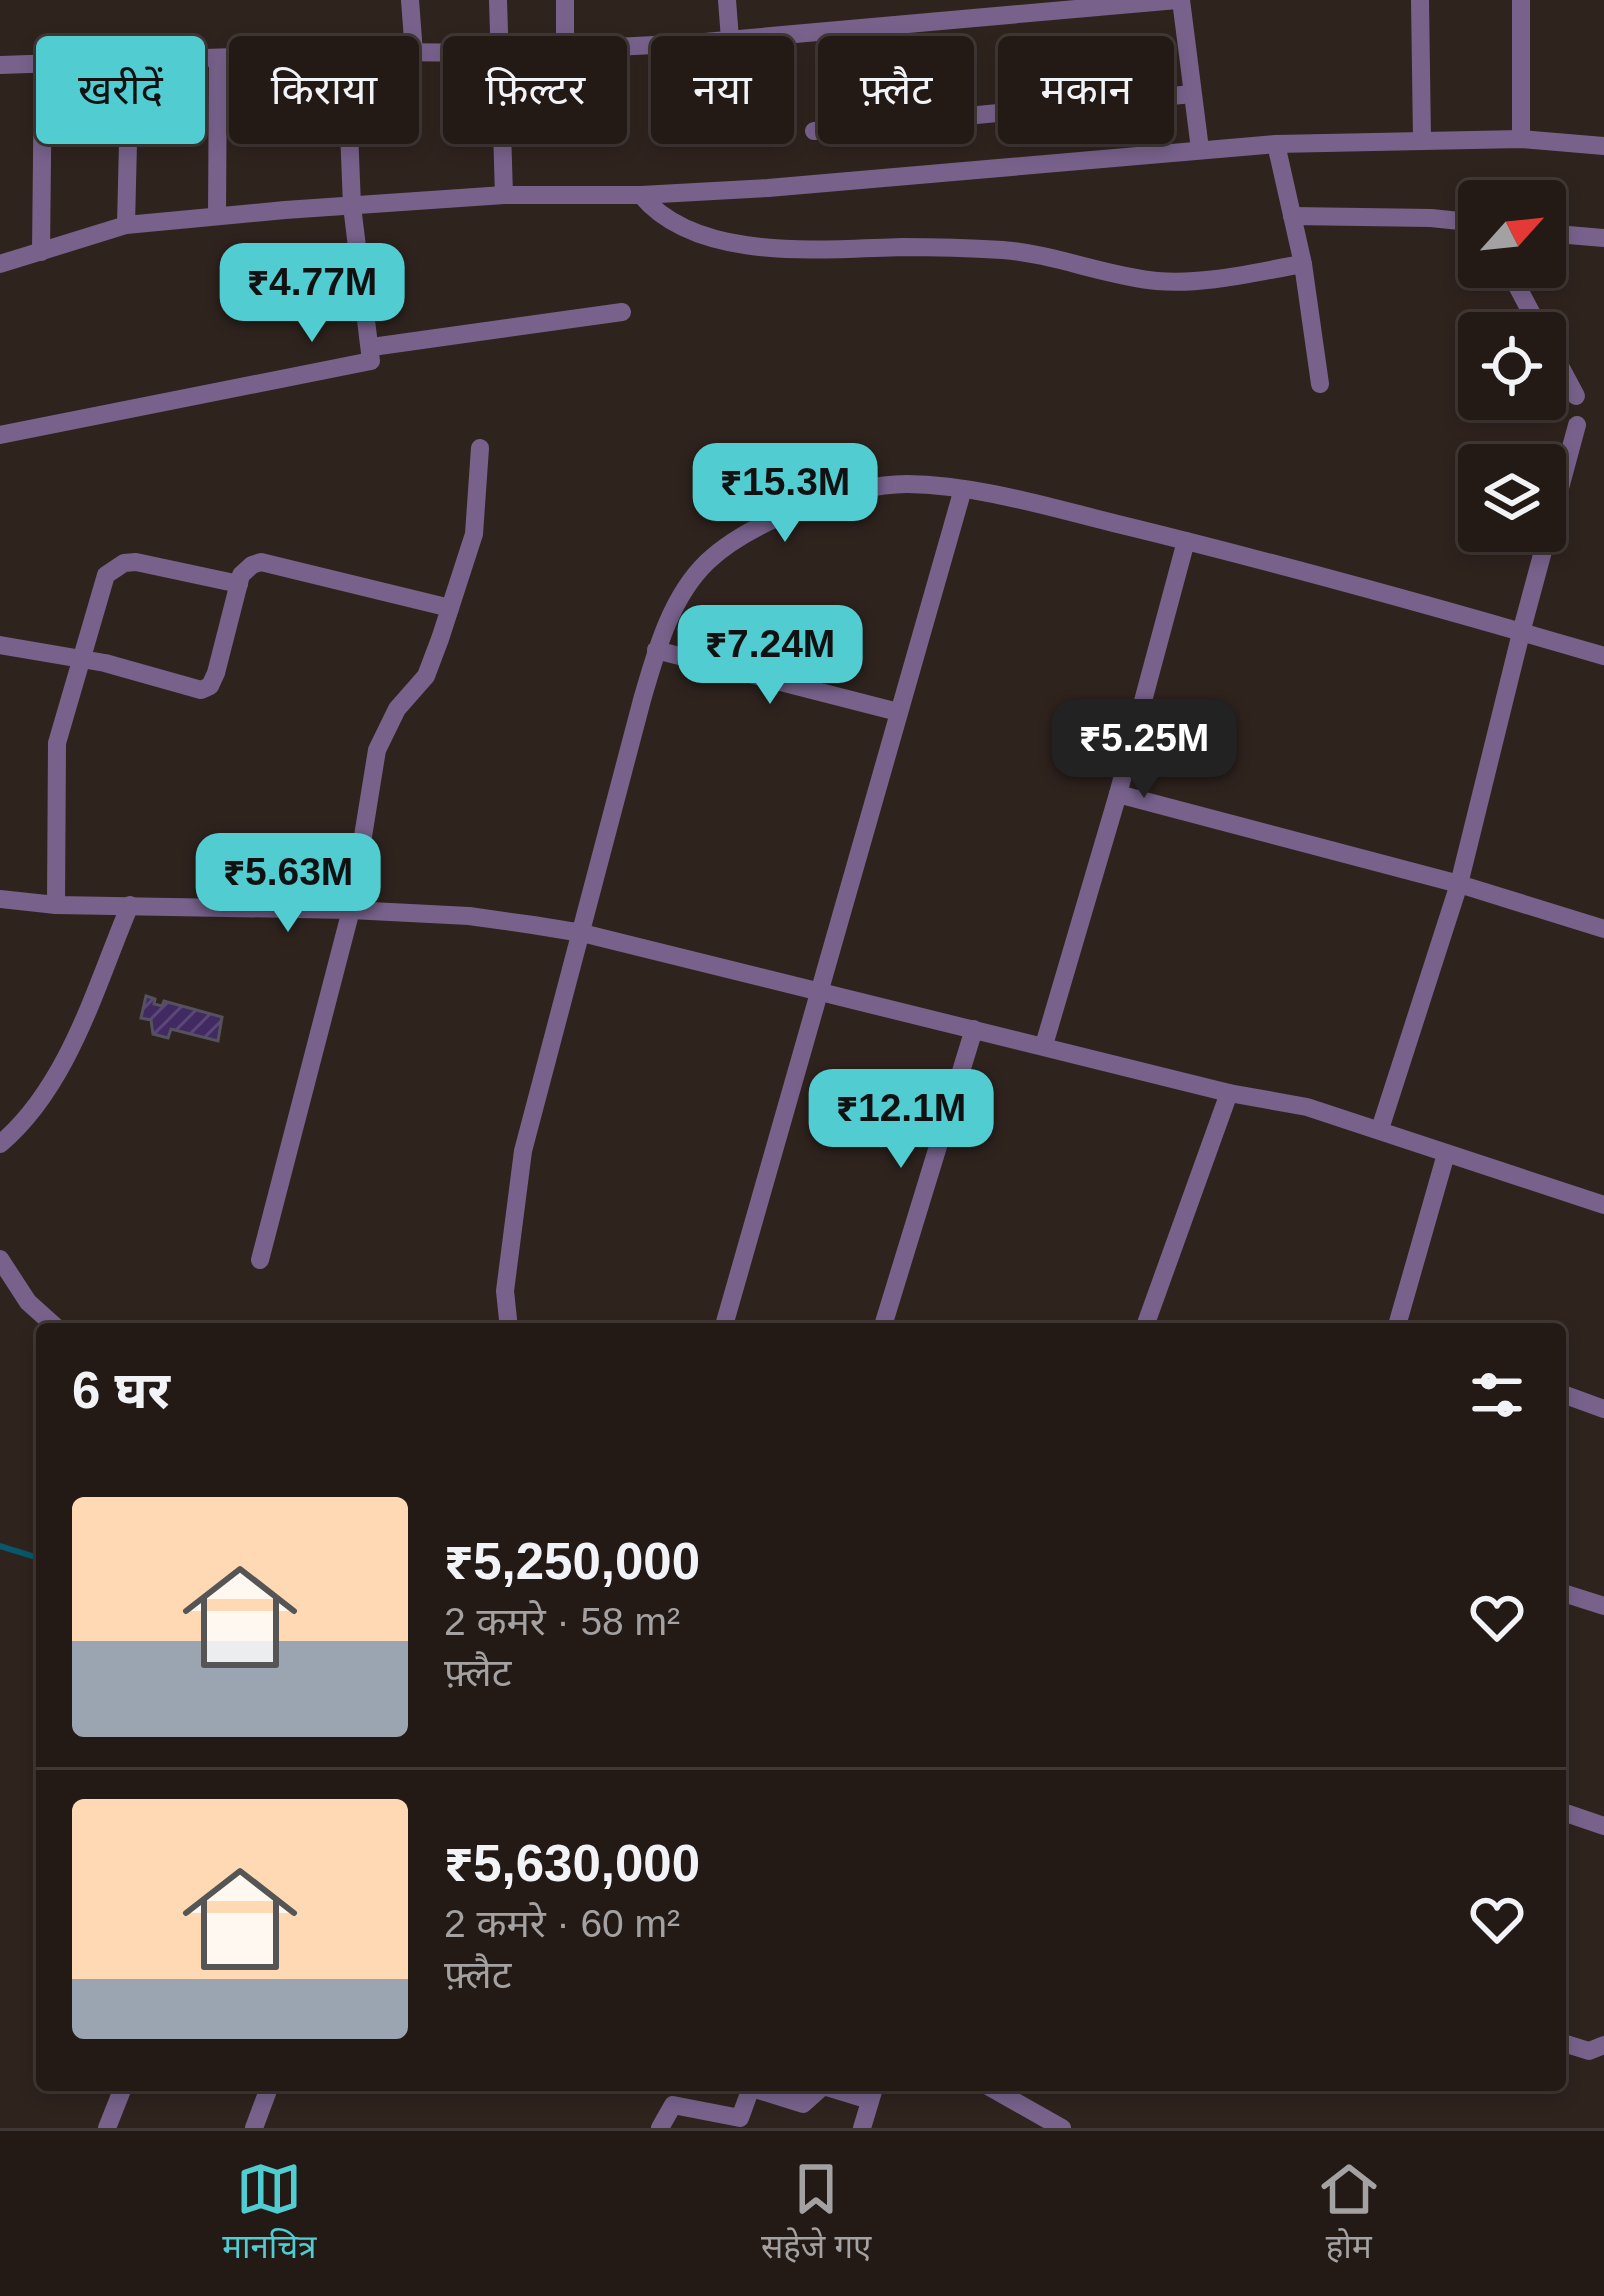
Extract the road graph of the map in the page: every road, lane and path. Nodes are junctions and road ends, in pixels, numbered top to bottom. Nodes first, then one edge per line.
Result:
1 (410, 0) edge
2 (498, 0) edge
3 (566, 0) edge
4 (727, 0) edge
5 (1179, 0) edge
6 (1420, 0) edge
7 (1521, 0) edge
8 (413, 36) edge
9 (499, 36) edge
10 (565, 36) edge
11 (730, 36) edge
12 (765, 36) edge
13 (205, 58) edge
14 (218, 58) junction
15 (229, 58) edge
16 (0, 65) edge
17 (36, 65) edge
18 (1192, 94) junction
19 (814, 131) dead end
20 (1521, 139) junction
21 (1422, 140) junction
22 (42, 144) edge
23 (128, 144) edge
24 (350, 144) edge
25 (503, 144) edge
26 (1276, 144) junction
27 (1604, 146) edge
28 (1200, 149) junction
29 (504, 195) junction
30 (641, 195) junction
31 (352, 206) junction
32 (217, 216) junction
33 (1292, 216) junction
34 (1458, 221) edge
35 (126, 225) junction
36 (1566, 234) edge
37 (1604, 238) edge
38 (40, 252) junction
39 (0, 264) edge
40 (1303, 264) junction
41 (622, 312) dead end
42 (372, 346) junction
43 (1566, 377) edge
44 (1320, 384) dead end
45 (1576, 396) dead end
46 (1577, 425) dead end
47 (0, 435) edge
48 (480, 448) dead end
49 (963, 489) junction
50 (1186, 541) junction
51 (239, 584) junction
52 (450, 608) junction
53 (1522, 629) junction
54 (0, 645) edge
55 (656, 650) junction
56 (1604, 656) edge
57 (81, 659) junction
58 (898, 712) junction
59 (1118, 794) junction
60 (1459, 884) junction
61 (0, 899) edge
62 (56, 905) junction
63 (130, 905) junction
64 (351, 910) junction
65 (1604, 929) edge
66 (582, 933) junction
67 (821, 993) junction
68 (974, 1030) junction
69 (1044, 1045) junction
70 (1229, 1093) junction
71 (1380, 1129) junction
72 (0, 1144) edge
73 (1446, 1154) junction
74 (1604, 1205) edge
75 (0, 1259) edge
76 (260, 1261) dead end
77 (51, 1323) edge
78 (503, 1323) edge
79 (725, 1323) edge
80 (884, 1323) edge
81 (1146, 1323) edge
82 (1398, 1323) edge
83 (1566, 1395) edge
84 (1604, 1408) edge
85 (1566, 1594) edge
86 (1604, 1606) edge
87 (1566, 1813) edge
88 (1604, 1826) edge
89 (1566, 2044) edge
90 (1604, 2044) edge
91 (122, 2091) edge
92 (268, 2091) edge
93 (750, 2091) edge
94 (764, 2091) edge
95 (820, 2091) edge
96 (997, 2091) edge
97 (872, 2092) edge
98 (107, 2128) edge
99 (254, 2128) edge
100 (660, 2128) edge
101 (862, 2128) edge
102 (1062, 2128) edge

1 - 8 street
2 - 9 street
3 - 10 street
4 - 11 street
5 - 12 street
5 - 18 street
6 - 21 street
7 - 20 street
13 - 14 street
14 - 15 street
14 - 32 street
16 - 17 street
18 - 19 street
18 - 28 street
20 - 21 street
20 - 27 street
21 - 26 street
22 - 38 street
23 - 35 street
24 - 31 street
25 - 29 street
26 - 28 street
26 - 33 street
28 - 30 street
29 - 30 street
29 - 31 street
30 - 40 street
31 - 32 street
31 - 42 street
32 - 35 street
33 - 34 street
33 - 40 street
35 - 38 street
36 - 37 street
38 - 39 street
40 - 44 street
41 - 42 street
42 - 47 street
43 - 45 street
46 - 53 street
48 - 52 street
49 - 50 street
49 - 55 street
49 - 58 street
50 - 53 street
50 - 59 street
51 - 52 street
51 - 57 street
51 - 57 street
52 - 64 street
53 - 56 street
53 - 60 street
54 - 57 street
55 - 58 street
55 - 66 street
57 - 62 street
58 - 67 street
59 - 60 street
59 - 69 street
60 - 65 street
60 - 71 street
61 - 62 street
62 - 63 street
63 - 64 street
63 - 72 street
64 - 66 street
64 - 76 street
66 - 67 street
66 - 78 street
67 - 68 street
67 - 79 street
68 - 69 street
68 - 80 street
69 - 70 street
70 - 71 street
70 - 81 street
71 - 73 street
73 - 74 street
73 - 82 street
75 - 77 street
83 - 84 street
85 - 86 street
87 - 88 street
89 - 90 street
91 - 98 street
92 - 99 street
93 - 100 street
94 - 95 street
96 - 102 street
97 - 101 street

